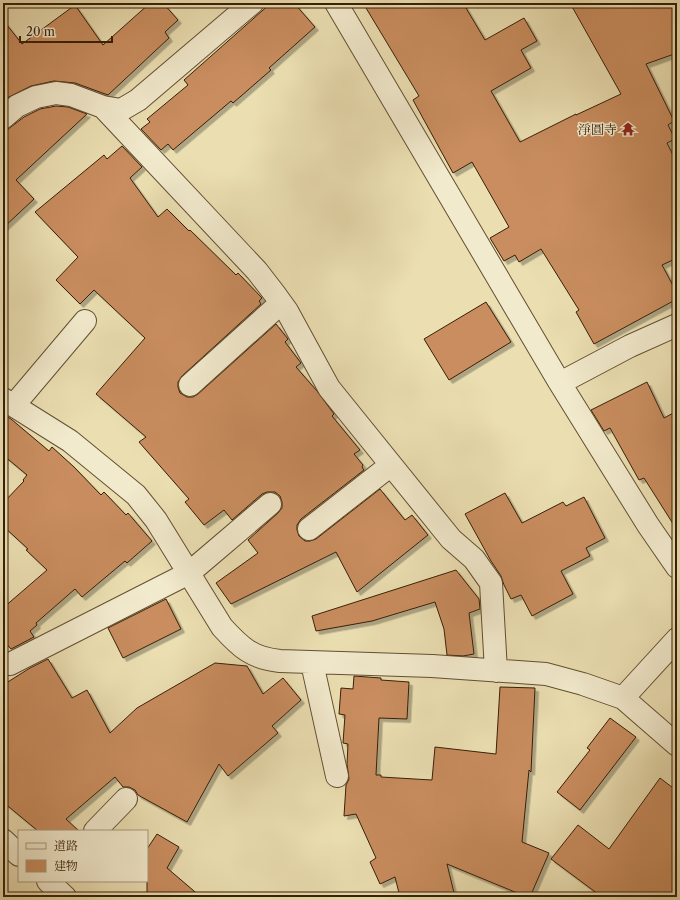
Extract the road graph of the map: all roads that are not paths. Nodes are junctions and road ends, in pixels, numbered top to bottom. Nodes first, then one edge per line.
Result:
1 (252, 3) edge
2 (336, 3) edge
3 (103, 108) junction
4 (3, 118) edge
5 (281, 303) junction
6 (85, 321) dead end
7 (677, 325) edge
8 (560, 383) junction
9 (190, 385) dead end
10 (8, 402) edge
11 (391, 465) junction
12 (270, 504) dead end
13 (309, 529) dead end
14 (677, 568) edge
15 (189, 573) junction
16 (677, 639) edge
17 (312, 662) junction
18 (10, 664) dead end
19 (496, 671) junction
20 (623, 698) junction
21 (677, 744) edge
22 (337, 776) dead end
23 (126, 799) dead end
24 (96, 830) edge
25 (3, 840) edge
26 (18, 854) edge
27 (49, 882) edge
28 (65, 897) edge

1 - 3 street
2 - 8 street
3 - 4 street
3 - 5 street
5 - 9 street
5 - 11 street
6 - 10 street
7 - 8 street
8 - 14 street
10 - 15 street
11 - 13 street
11 - 19 street
12 - 15 street
15 - 17 street
15 - 18 street
16 - 20 street
17 - 19 street
17 - 22 street
19 - 20 street
20 - 21 street
23 - 24 street
25 - 26 street
27 - 28 street

